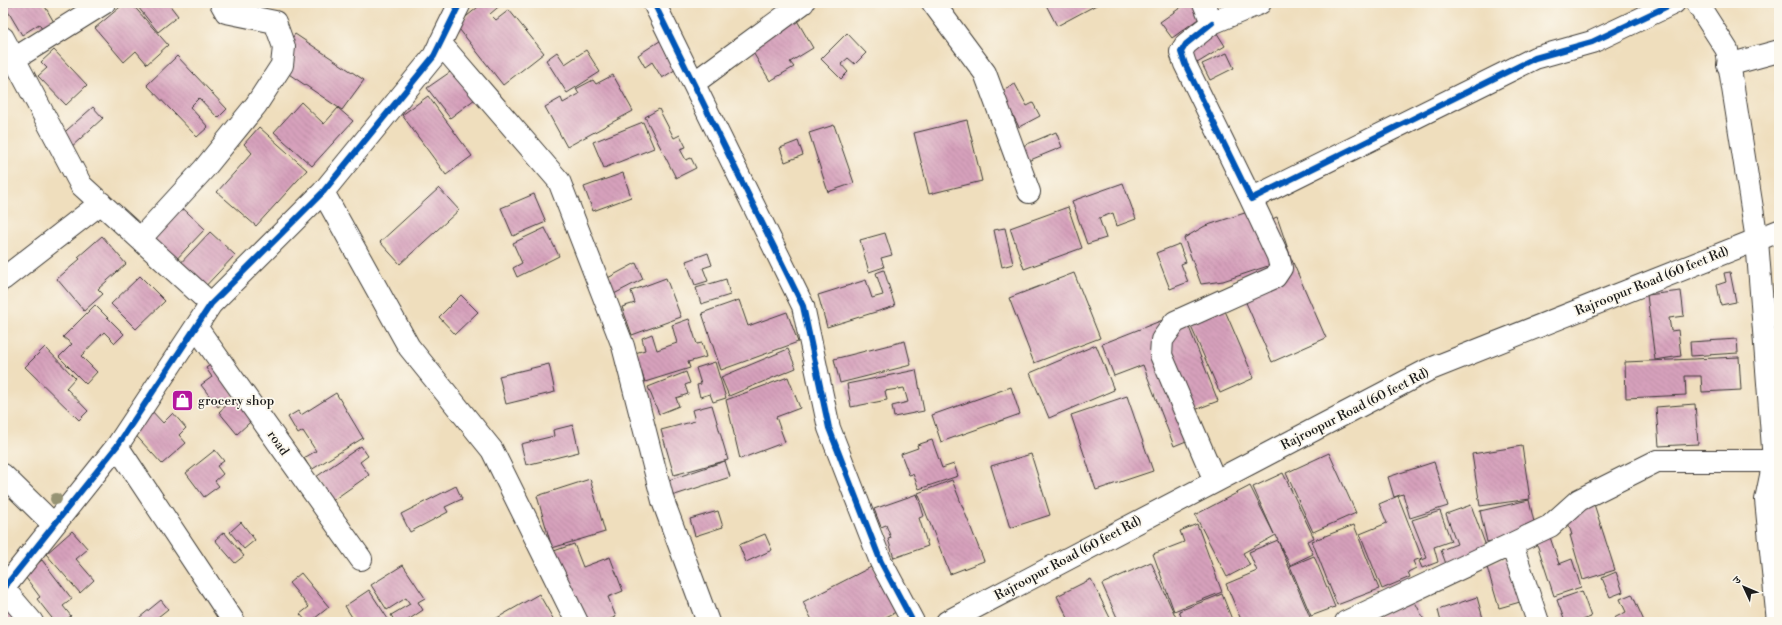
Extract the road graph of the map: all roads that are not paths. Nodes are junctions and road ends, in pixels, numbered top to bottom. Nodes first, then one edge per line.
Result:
1 (104, 3) edge
2 (221, 3) edge
3 (460, 3) edge
4 (654, 3) edge
5 (803, 3) edge
6 (933, 3) edge
7 (1204, 3) edge
8 (1260, 3) edge
9 (1674, 3) edge
10 (1698, 3) edge
11 (1212, 23) junction
12 (3, 38) edge
13 (440, 43) junction
14 (1779, 51) edge
15 (14, 59) junction
16 (1728, 65) junction
17 (694, 83) junction
18 (323, 192) junction
19 (1029, 192) dead end
20 (1251, 199) junction
21 (101, 203) junction
22 (1779, 231) edge
23 (140, 239) junction
24 (1757, 240) junction
25 (3, 279) edge
26 (211, 304) junction
27 (196, 326) junction
28 (117, 446) junction
29 (1774, 461) junction
30 (3, 475) edge
31 (1215, 481) junction
32 (54, 526) junction
33 (1512, 545) junction
34 (361, 559) dead end
35 (3, 589) edge
36 (32, 622) edge
37 (234, 622) edge
38 (577, 622) edge
39 (708, 622) edge
40 (913, 622) edge
41 (947, 622) edge
42 (1346, 622) edge
43 (1538, 622) edge
44 (1778, 622) edge

1 - 15 street
2 - 23 street
3 - 13 street
4 - 17 street
5 - 17 street
6 - 19 street
7 - 11 street
8 - 11 street
9 - 20 street
10 - 16 street
11 - 20 street
12 - 15 street
13 - 18 street
13 - 39 street
14 - 16 street
15 - 21 street
16 - 24 street
17 - 40 street
18 - 26 street
18 - 38 street
20 - 31 street
21 - 23 street
21 - 25 street
22 - 24 street, Rajroopur Road (60 feet Rd)
23 - 26 street
24 - 29 street
24 - 31 street, Rajroopur Road (60 feet Rd)
26 - 27 street
27 - 28 street
27 - 34 street, road
28 - 32 street
28 - 37 street
29 - 33 street
29 - 44 street
30 - 32 street
31 - 41 street, Rajroopur Road (60 feet Rd)
32 - 35 street
33 - 42 street
33 - 43 street
35 - 36 street

